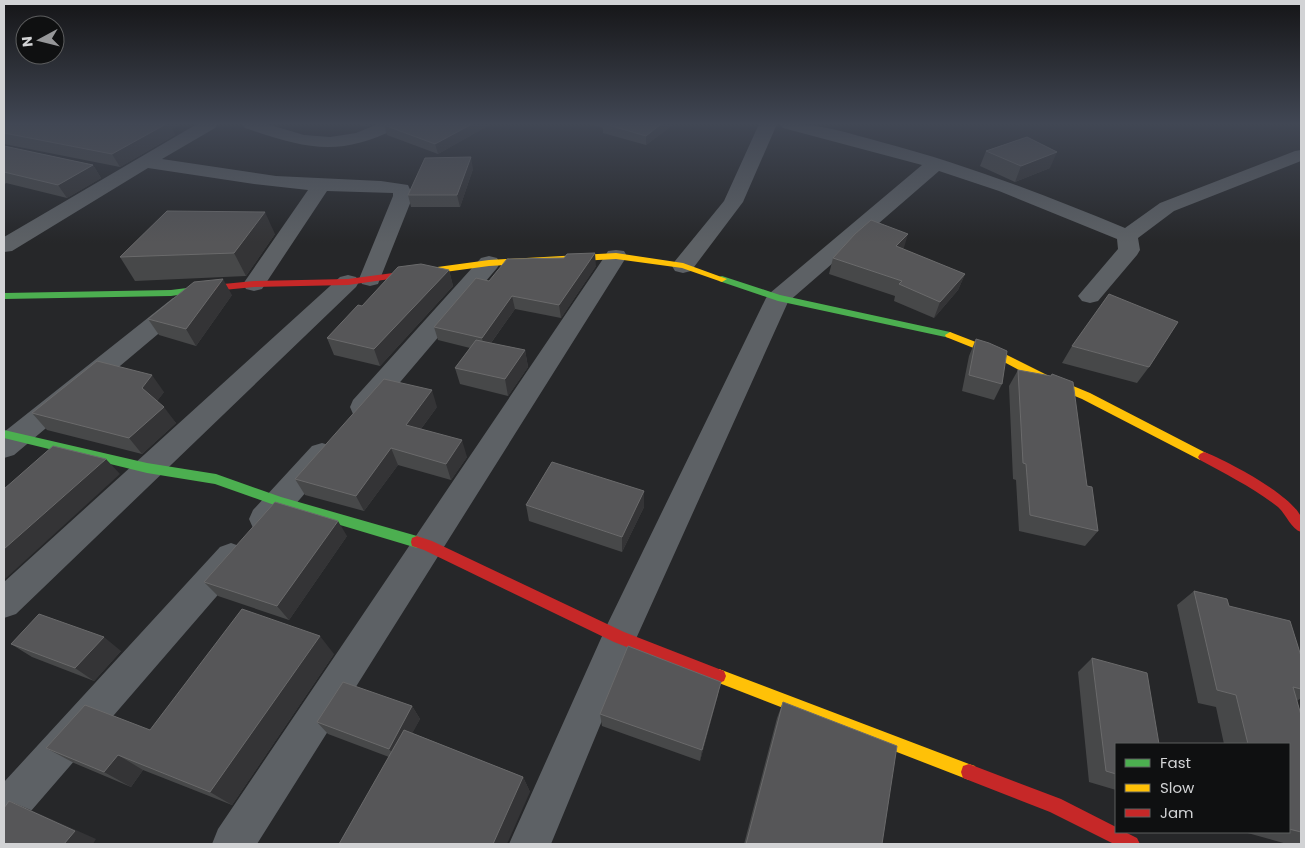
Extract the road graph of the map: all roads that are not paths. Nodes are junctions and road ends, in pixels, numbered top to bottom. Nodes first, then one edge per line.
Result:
1 (140, 164) edge
2 (153, 164) edge
3 (750, 164) edge
4 (935, 164) joint
5 (1279, 164) edge
6 (95, 169) dead end
7 (122, 175) junction
8 (321, 185) junction
9 (12, 232) edge
10 (1128, 236) junction
11 (4, 246) edge
12 (616, 256) junction
13 (489, 263) junction
14 (683, 266) junction
15 (359, 281) junction
16 (254, 284) junction
17 (194, 292) junction
18 (4, 296) edge
19 (1090, 296) dead end
20 (778, 298) junction
21 (8, 439) edge
22 (147, 468) junction
23 (280, 502) junction
24 (1301, 527) edge
25 (427, 545) junction
26 (4, 603) edge
27 (619, 637) junction
28 (4, 812) edge
29 (233, 844) edge
30 (530, 844) edge
31 (1131, 844) edge

1 - 7 street
2 - 8 street
3 - 14 street
4 - 10 street
4 - 20 street
5 - 10 street
6 - 7 street
7 - 9 street
8 - 15 street
8 - 16 street
9 - 11 street
10 - 19 street
12 - 13 street
12 - 14 street
12 - 25 street
13 - 15 street
13 - 23 street
14 - 20 street
15 - 16 street
15 - 22 street
16 - 17 street
17 - 18 street
17 - 21 street
20 - 24 street
20 - 27 street
21 - 22 street
22 - 23 street
22 - 26 street
23 - 25 street
23 - 28 street
25 - 27 street
25 - 29 street
27 - 30 street
27 - 31 street

